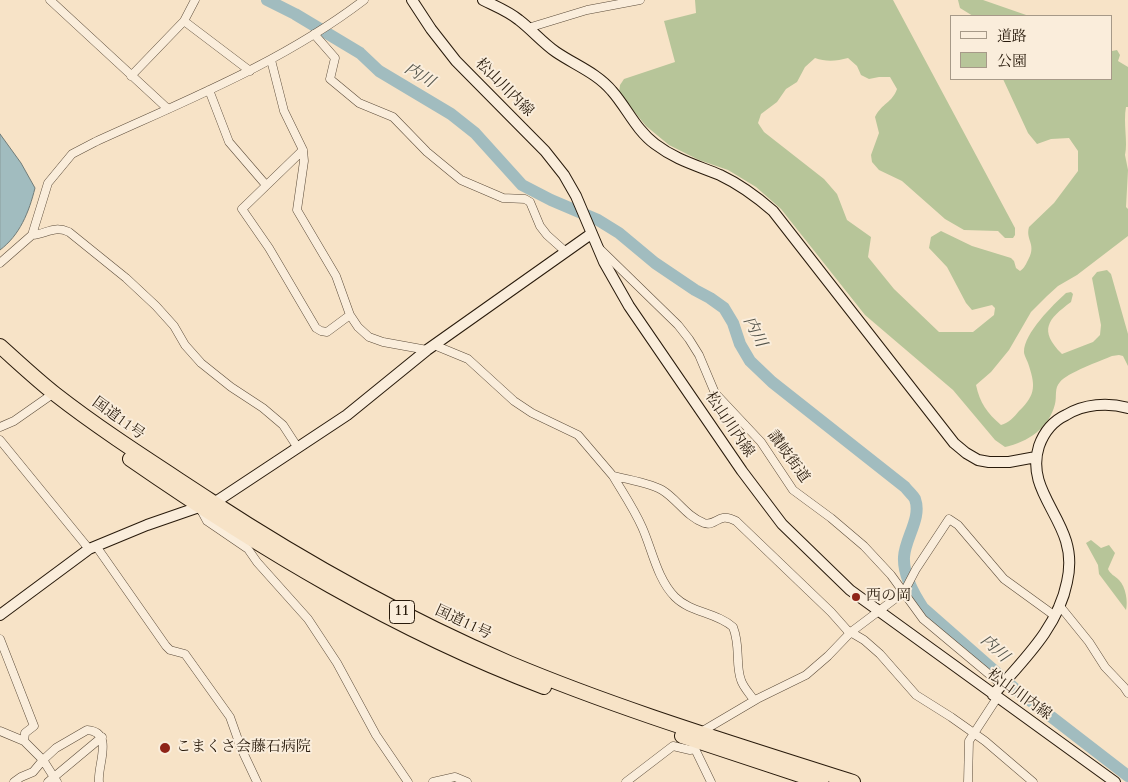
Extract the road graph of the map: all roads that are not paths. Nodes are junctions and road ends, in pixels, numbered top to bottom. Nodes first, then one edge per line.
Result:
1 (50, 0) edge
2 (196, 0) edge
3 (364, 0) edge
4 (412, 0) edge
5 (482, 0) edge
6 (640, 0) edge
7 (184, 21) junction
8 (528, 28) junction
9 (315, 33) junction
10 (271, 60) junction
11 (250, 70) junction
12 (131, 76) junction
13 (209, 90) junction
14 (168, 109) junction
15 (303, 150) junction
16 (266, 185) junction
17 (591, 234) junction
18 (32, 235) junction
19 (597, 246) junction
20 (566, 252) junction
21 (0, 263) edge
22 (350, 315) junction
23 (0, 346) edge
24 (430, 348) junction
25 (0, 356) edge
26 (51, 394) junction
27 (1128, 408) edge
28 (0, 427) edge
29 (0, 440) edge
30 (298, 448) junction
31 (1036, 457) junction
32 (613, 476) junction
33 (214, 503) junction
34 (199, 507) junction
35 (93, 548) junction
36 (905, 590) junction
37 (1060, 605) junction
38 (879, 612) junction
39 (0, 615) edge
40 (1055, 616) junction
41 (851, 632) junction
42 (0, 638) edge
43 (1005, 681) junction
44 (1128, 693) edge
45 (995, 696) junction
46 (754, 700) junction
47 (0, 730) edge
48 (973, 733) junction
49 (102, 737) junction
50 (24, 741) junction
51 (698, 741) junction
52 (43, 760) junction
53 (53, 780) edge
54 (14, 782) edge
55 (98, 782) edge
56 (256, 782) edge
57 (408, 782) edge
58 (433, 782) edge
59 (467, 782) edge
60 (626, 782) edge
61 (711, 782) edge
62 (821, 782) edge
63 (854, 782) edge
64 (968, 782) edge
65 (1033, 782) edge
66 (1115, 782) edge

1 - 12 street
2 - 7 street
3 - 9 street
4 - 17 street, 松山川内線
5 - 8 street
6 - 8 street
7 - 11 street
7 - 12 street
8 - 31 street
9 - 10 street
9 - 20 street
10 - 11 street
10 - 15 street
11 - 13 street
12 - 14 street
13 - 14 street
13 - 16 street
14 - 18 street
15 - 16 street
15 - 22 street
16 - 22 street
17 - 19 street, 松山川内線
17 - 20 street
18 - 21 street
18 - 30 street
19 - 36 street, 讃岐街道
19 - 38 street, 松山川内線
20 - 24 street
22 - 24 street
23 - 26 highway, 国道11号 / 11
24 - 30 street
24 - 32 street
25 - 26 highway, 国道11号 / 11
26 - 28 street
26 - 33 highway, 国道11号 / 11
26 - 34 highway, 国道11号 / 11
27 - 31 street
29 - 35 street
30 - 33 street
31 - 37 street
32 - 41 street
32 - 46 street
33 - 34 street
33 - 51 highway, 国道11号 / 11
34 - 35 street
34 - 51 highway, 国道11号 / 11
34 - 57 street
35 - 39 street
35 - 56 street
36 - 38 street
36 - 40 street
36 - 43 street, 讃岐街道
37 - 40 street
37 - 44 street
38 - 41 street
38 - 45 street, 松山川内線
40 - 43 street
41 - 46 street
41 - 48 street
42 - 50 street
43 - 45 street
45 - 48 street
45 - 66 street, 松山川内線
46 - 51 street
47 - 50 street
48 - 64 street
48 - 65 street
49 - 52 street
49 - 53 street
49 - 55 street
50 - 52 street
51 - 60 street
51 - 61 street
51 - 62 highway, 国道11号 / 11
51 - 63 highway, 国道11号 / 11
52 - 53 street
52 - 54 street
58 - 59 street

